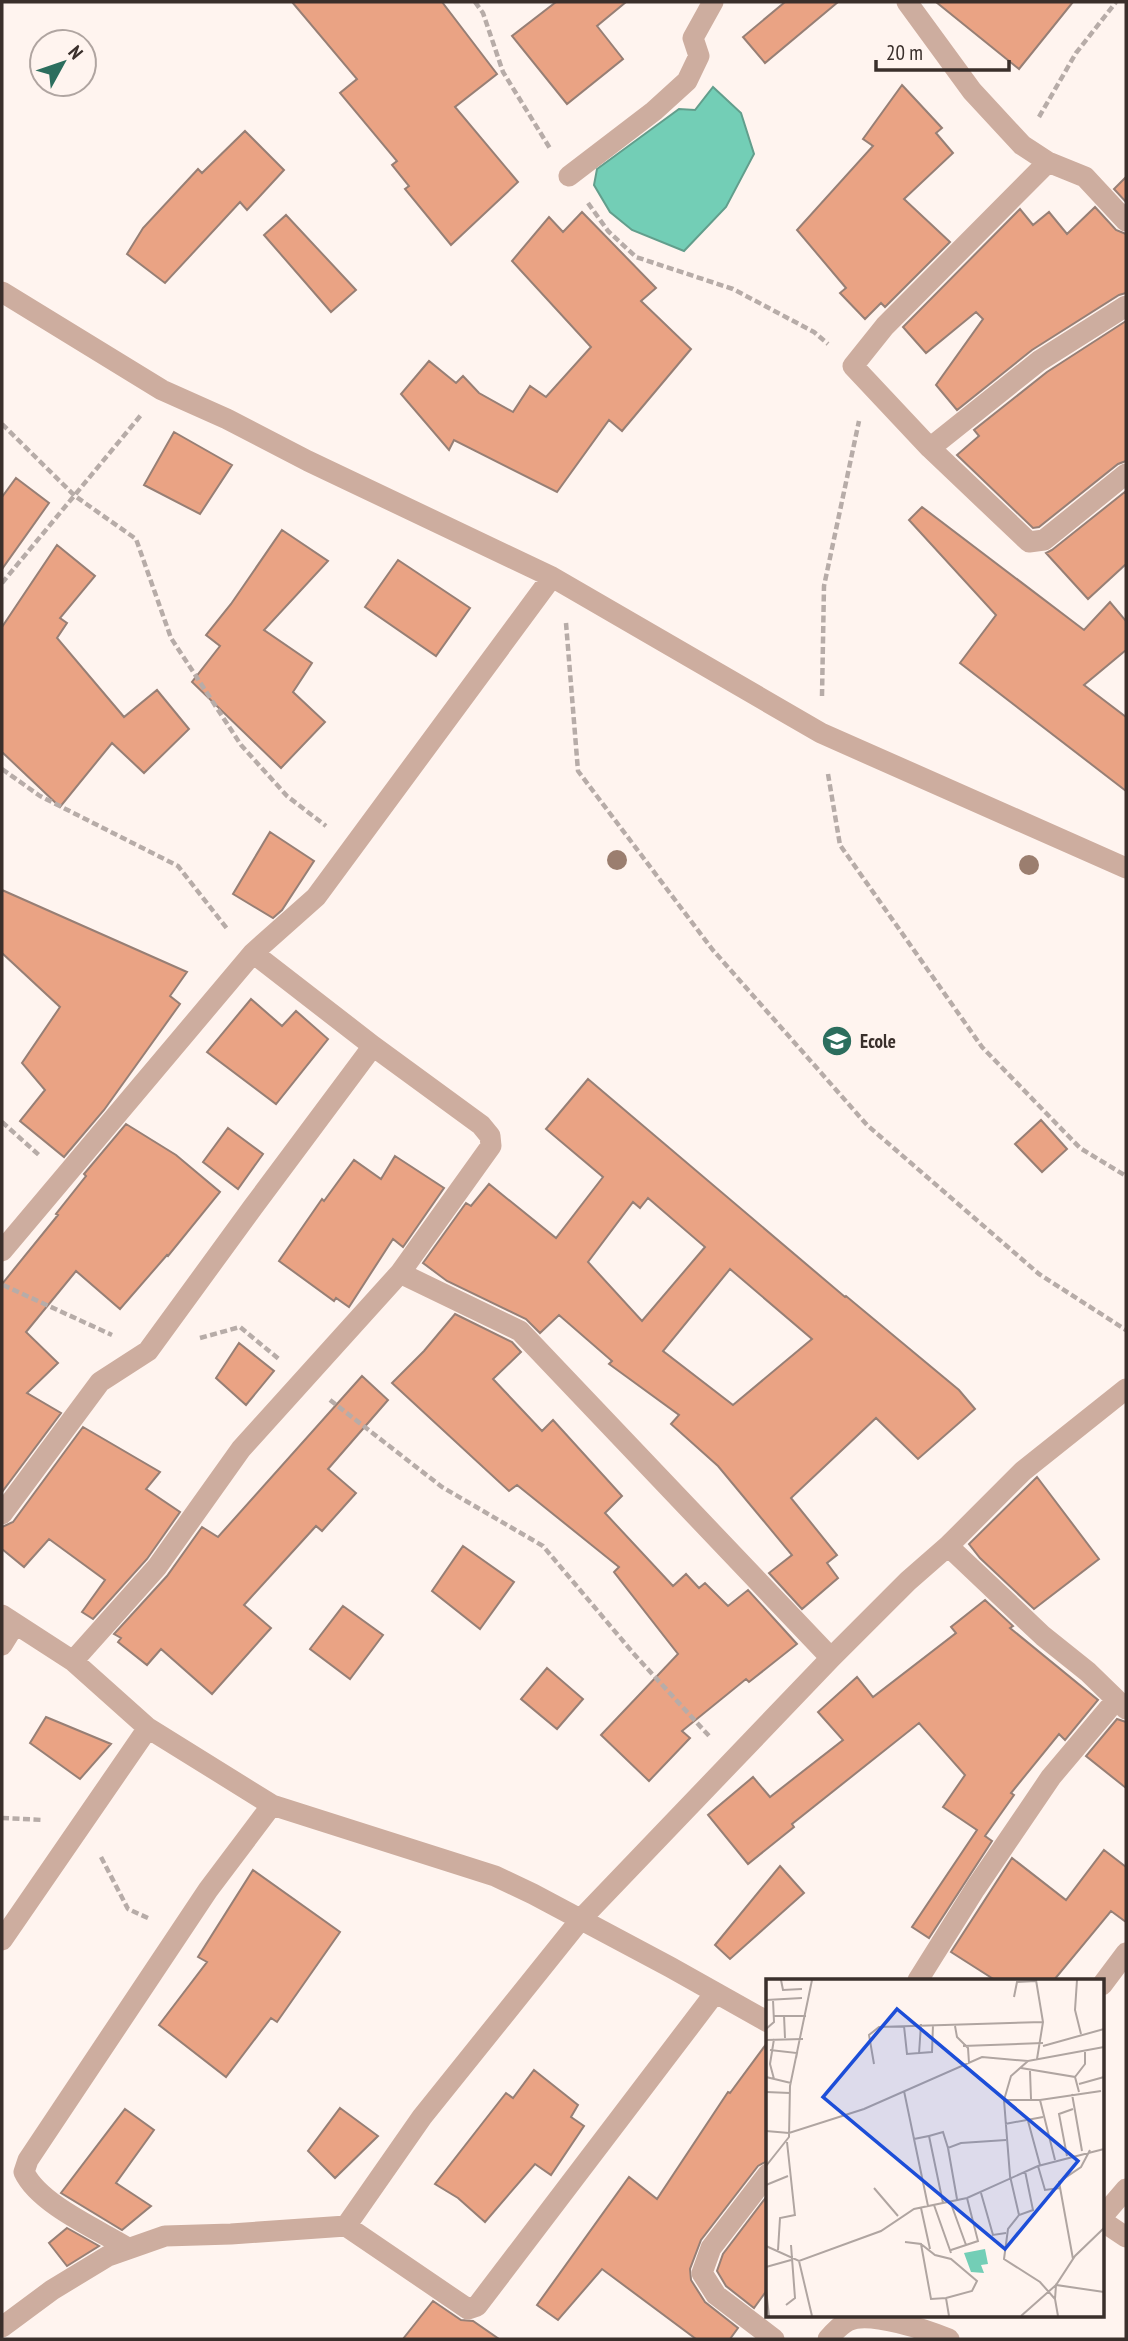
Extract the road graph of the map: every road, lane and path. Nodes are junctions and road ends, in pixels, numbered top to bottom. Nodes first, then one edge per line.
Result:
1 (475, 2) edge
2 (713, 2) edge
3 (906, 2) edge
4 (1116, 2) edge
5 (1022, 145) junction
6 (1048, 162) junction
7 (569, 177) junction
8 (1126, 221) edge
9 (2, 292) edge
10 (1126, 306) edge
11 (853, 366) junction
12 (162, 390) junction
13 (2, 424) edge
14 (930, 449) junction
15 (1126, 474) edge
16 (75, 496) junction
17 (558, 581) junction
18 (2, 583) edge
19 (821, 733) junction
20 (2, 769) edge
21 (352, 847) junction
22 (1126, 868) edge
23 (253, 953) junction
24 (373, 1046) junction
25 (2, 1122) edge
26 (1126, 1175) edge
27 (64, 1177) junction
28 (2, 1251) edge
29 (400, 1273) junction
30 (2, 1285) edge
31 (1126, 1330) edge
32 (148, 1352) junction
33 (304, 1379) junction
34 (1126, 1391) edge
35 (2, 1514) edge
36 (948, 1546) junction
37 (8, 1619) edge
38 (2, 1645) edge
39 (831, 1658) junction
40 (73, 1661) junction
41 (1121, 1704) edge
42 (148, 1728) junction
43 (732, 1761) junction
44 (272, 1805) junction
45 (581, 1919) junction
46 (2, 1940) edge
47 (1126, 1953) edge
48 (919, 1979) edge
49 (1104, 1982) edge
50 (715, 1993) junction
51 (766, 2021) edge
52 (766, 2177) edge
53 (1126, 2189) edge
54 (1104, 2216) edge
55 (1104, 2220) edge
56 (345, 2226) junction
57 (1126, 2237) edge
58 (128, 2248) junction
59 (2, 2327) edge
60 (774, 2339) edge
61 (828, 2339) edge
62 (949, 2339) edge

1 - 7 path
2 - 7 street
3 - 5 street
4 - 5 path
5 - 6 street
6 - 8 street
6 - 11 street
7 - 11 path
9 - 12 street
10 - 14 street
11 - 14 street
11 - 19 path
12 - 16 path
12 - 17 street
13 - 16 path
14 - 15 street
16 - 18 path
16 - 21 path
17 - 19 street
17 - 21 street
17 - 31 path
19 - 22 street
19 - 26 path
20 - 23 path
21 - 23 street
23 - 24 street
23 - 27 street
24 - 29 street
24 - 32 street
25 - 27 path
27 - 28 street
29 - 33 street
29 - 39 street
30 - 32 path
32 - 33 path
32 - 35 street
33 - 40 street
33 - 43 path
34 - 36 street
36 - 39 street
36 - 41 street
37 - 38 street
37 - 40 street
39 - 43 street
40 - 42 street
41 - 48 street
42 - 44 street
42 - 46 street
43 - 45 street
44 - 45 street
44 - 58 street
45 - 50 street
45 - 56 street
47 - 49 street
50 - 51 street
50 - 56 street
52 - 60 street
53 - 54 street
55 - 57 street
56 - 58 street
58 - 59 street
61 - 62 street

